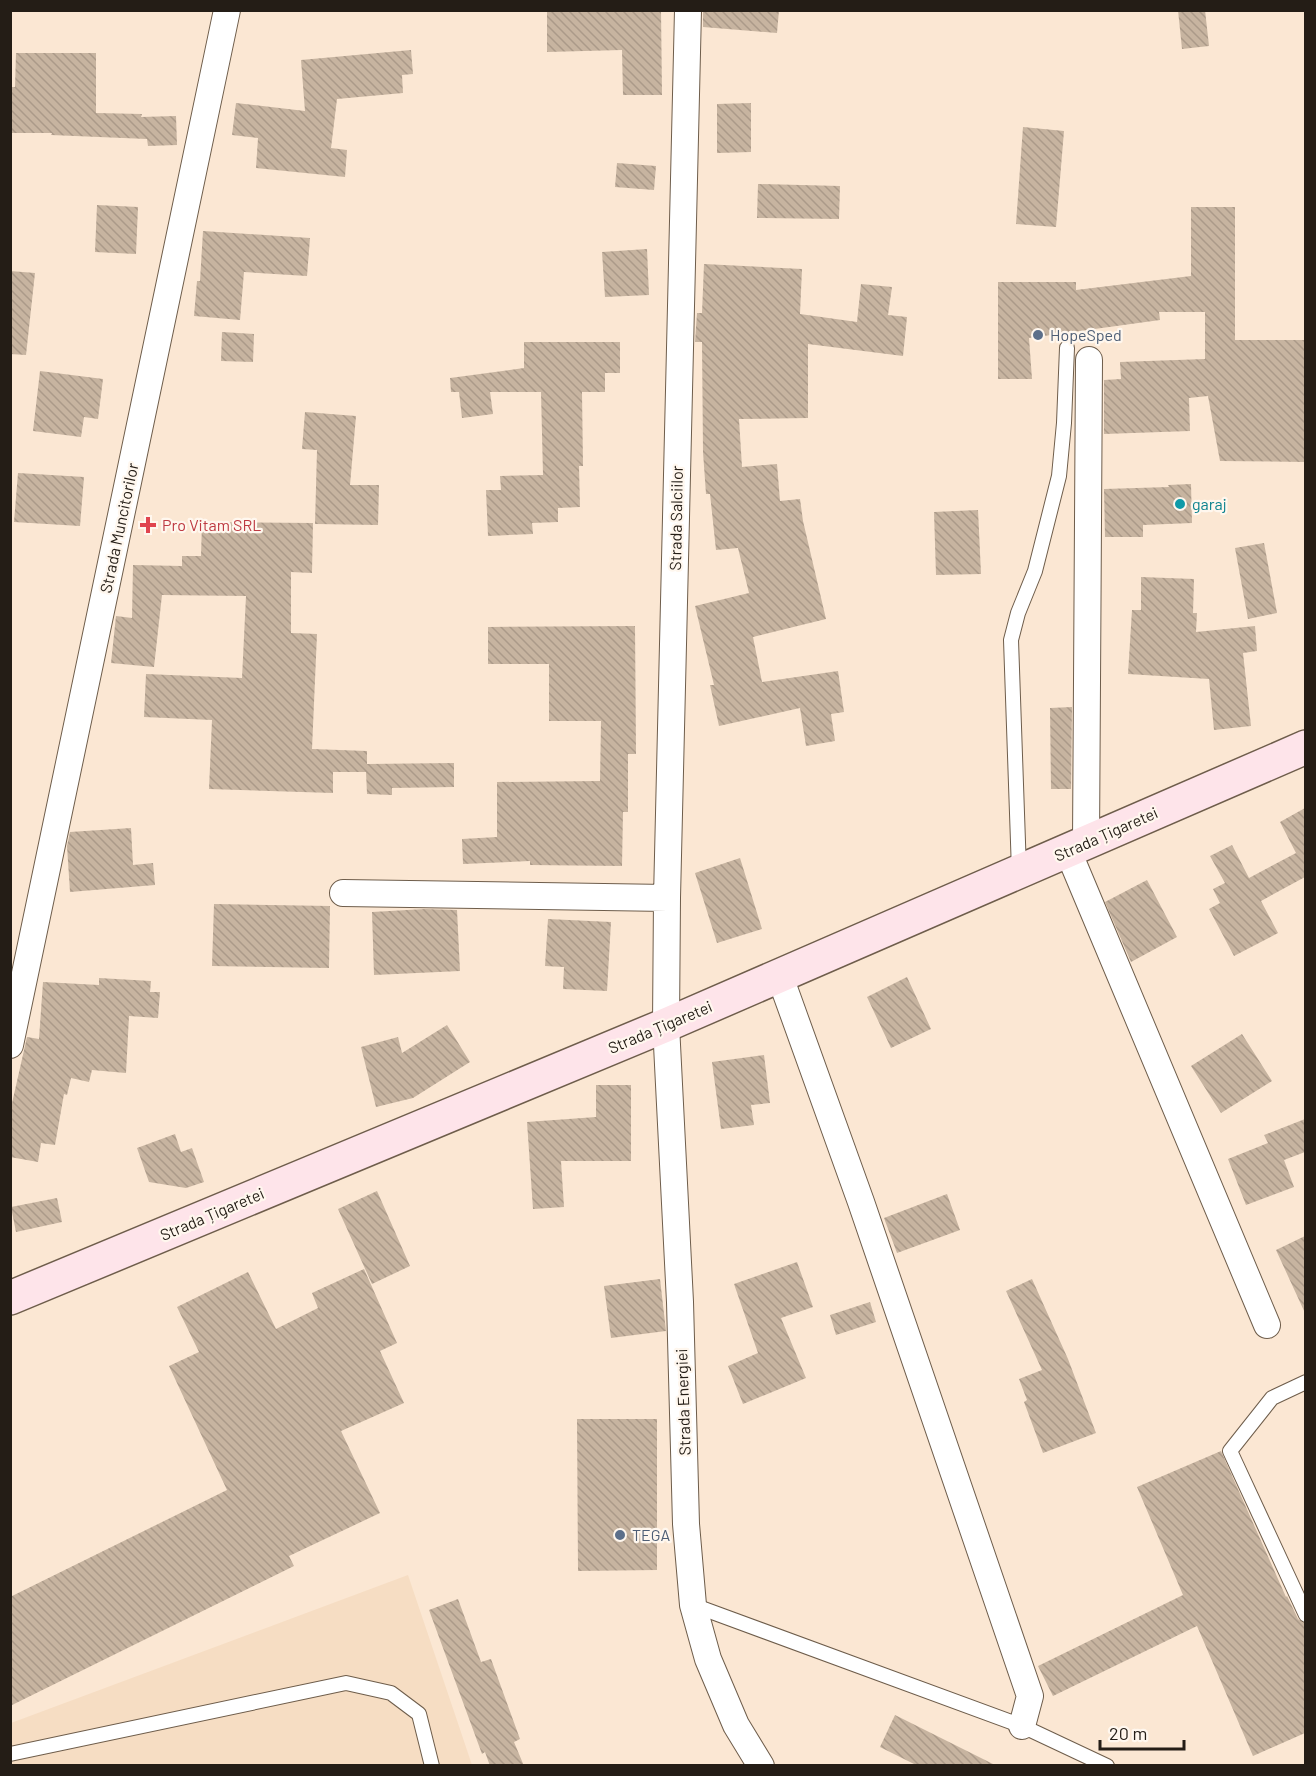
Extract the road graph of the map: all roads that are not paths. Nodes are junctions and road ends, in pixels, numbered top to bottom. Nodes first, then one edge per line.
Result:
1 (227, 10) edge
2 (688, 10) edge
3 (1067, 348) dead end
4 (1089, 360) dead end
5 (1305, 747) edge
6 (1077, 846) junction
7 (1019, 871) junction
8 (343, 893) dead end
9 (667, 898) junction
10 (779, 974) junction
11 (666, 1025) junction
12 (10, 1045) edge
13 (10, 1298) edge
14 (1267, 1324) dead end
15 (1305, 1382) edge
16 (693, 1605) junction
17 (1305, 1615) edge
18 (1022, 1726) junction
19 (10, 1754) edge
20 (432, 1766) edge
21 (760, 1766) edge
22 (1107, 1766) edge

1 - 12 street, Strada Muncitorilor
2 - 9 street, Strada Salciilor
3 - 7 lane
4 - 6 street
5 - 6 main road, Strada Țigaretei
6 - 7 main road, Strada Țigaretei
6 - 14 street
7 - 10 main road, Strada Țigaretei
8 - 9 street
9 - 11 street, Strada Salciilor
10 - 11 main road, Strada Țigaretei
10 - 18 street
11 - 13 main road, Strada Țigaretei
11 - 16 street, Strada Energiei
15 - 17 lane
16 - 18 lane
16 - 21 street, Strada Energiei
18 - 22 lane
19 - 20 lane

